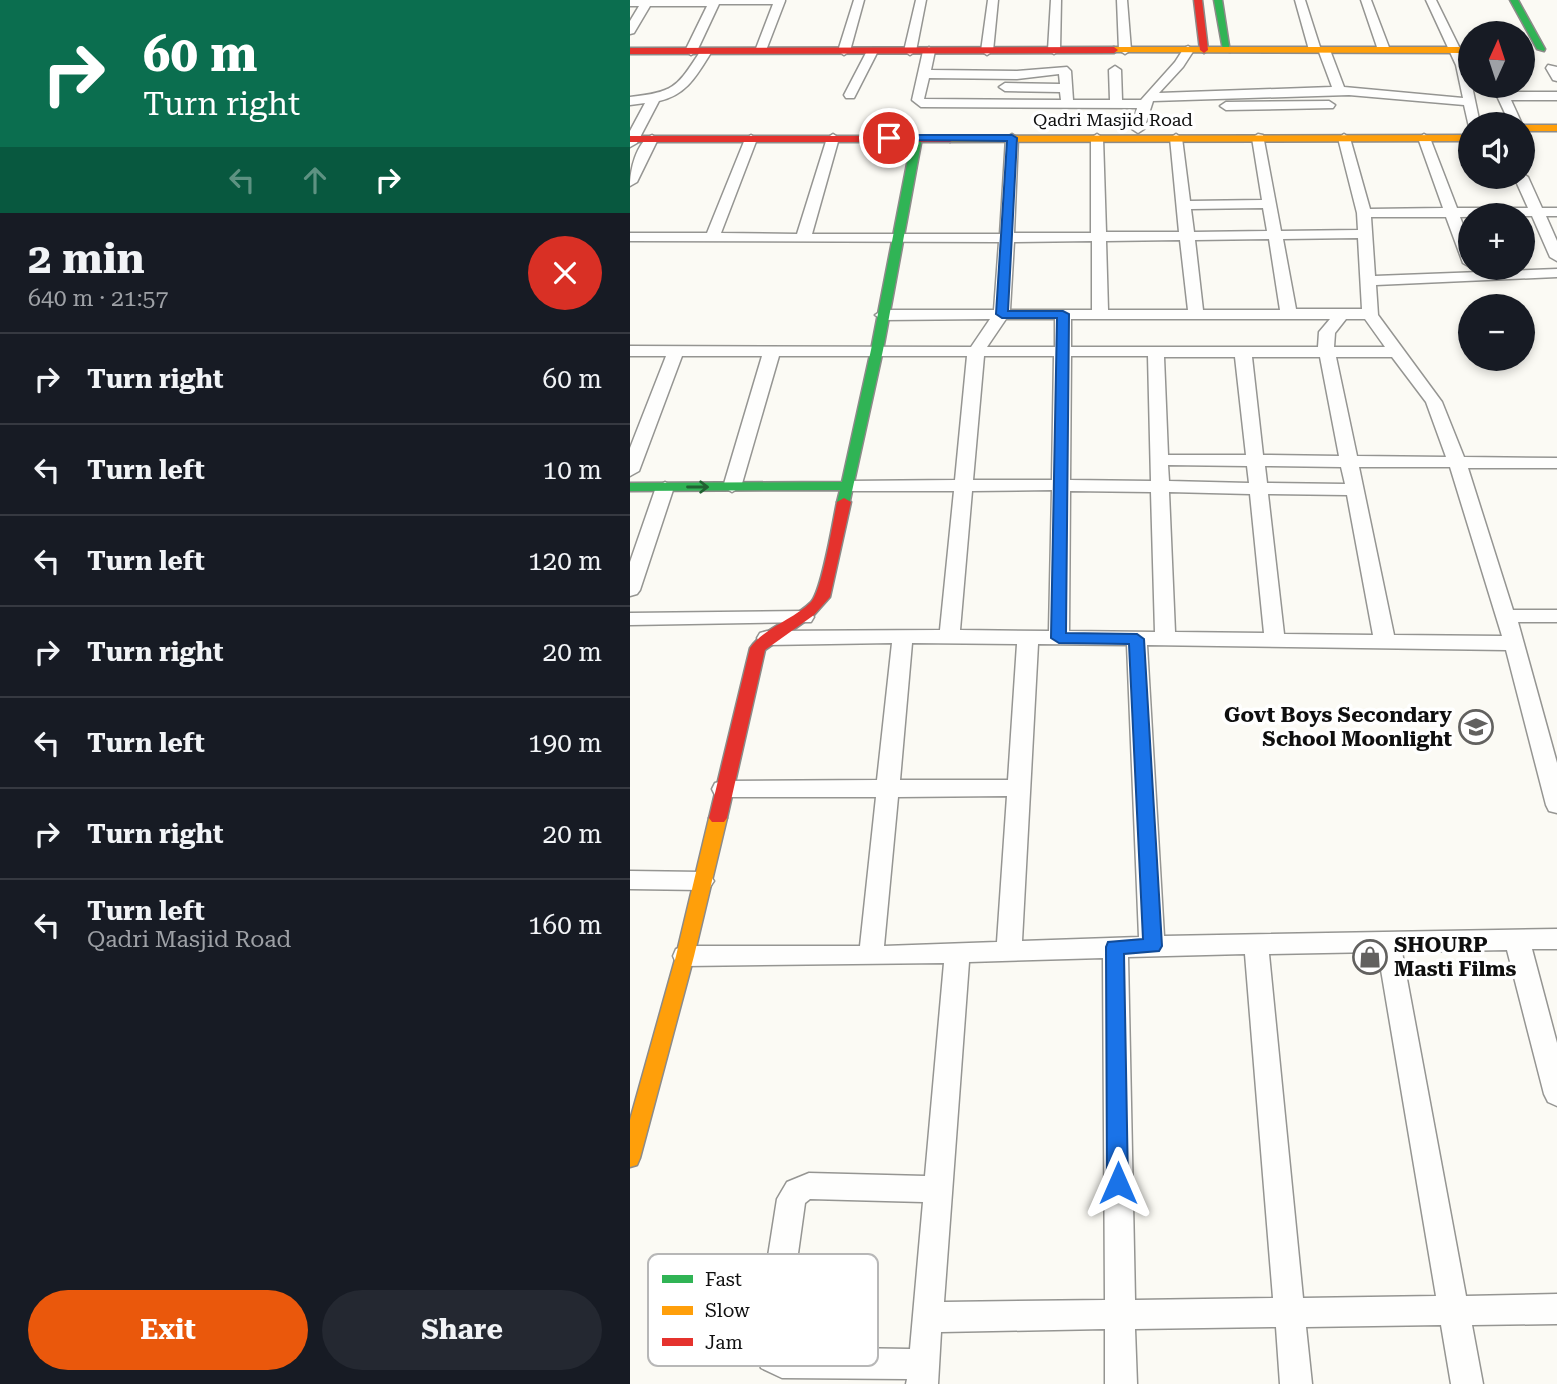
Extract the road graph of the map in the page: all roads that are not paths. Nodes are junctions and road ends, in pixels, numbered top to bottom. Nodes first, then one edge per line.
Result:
1 (859, 0) edge
2 (920, 0) edge
3 (993, 0) edge
4 (1056, 0) edge
5 (1122, 0) edge
6 (1198, 0) edge
7 (1218, 0) edge
8 (1300, 0) edge
9 (1366, 0) edge
10 (1431, 0) edge
11 (1514, 0) edge
12 (647, 1) edge
13 (714, 1) edge
14 (780, 1) edge
15 (630, 3) edge
16 (630, 31) edge
17 (1458, 42) edge
18 (1549, 49) edge
19 (1054, 50) junction
20 (1125, 50) junction
21 (1196, 50) junction
22 (1227, 50) junction
23 (1319, 50) junction
24 (1384, 50) junction
25 (1458, 50) edge
26 (630, 51) edge
27 (699, 51) junction
28 (761, 51) junction
29 (844, 51) junction
30 (872, 51) junction
31 (910, 51) junction
32 (929, 51) junction
33 (987, 51) junction
34 (1115, 69) dead end
35 (924, 74) junction
36 (971, 87) dead end
37 (1066, 88) junction
38 (1339, 90) junction
39 (850, 95) dead end
40 (1557, 96) edge
41 (654, 98) junction
42 (1467, 98) edge
43 (630, 100) edge
44 (1146, 102) junction
45 (1468, 102) junction
46 (1067, 104) junction
47 (1116, 104) junction
48 (1329, 105) dead end
49 (1471, 112) edge
50 (1510, 112) edge
51 (1458, 128) edge
52 (1535, 128) edge
53 (1557, 128) edge
54 (1138, 129) junction
55 (632, 136) edge
56 (833, 138) junction
57 (917, 138) junction
58 (1012, 138) junction
59 (1097, 138) junction
60 (1176, 138) junction
61 (1258, 138) junction
62 (1344, 138) junction
63 (1424, 138) junction
64 (1458, 138) edge
65 (1535, 138) edge
66 (1557, 138) edge
67 (652, 139) junction
68 (751, 139) junction
69 (630, 182) edge
70 (1526, 189) edge
71 (1269, 204) junction
72 (1183, 205) junction
73 (1537, 212) junction
74 (1557, 212) edge
75 (1364, 213) junction
76 (1452, 213) junction
77 (1458, 230) edge
78 (1275, 234) junction
79 (1367, 234) junction
80 (1186, 235) junction
81 (1099, 236) junction
82 (630, 237) edge
83 (1007, 237) junction
84 (712, 238) junction
85 (803, 239) junction
86 (897, 239) junction
87 (1557, 257) edge
88 (1458, 271) edge
89 (1535, 272) edge
90 (1557, 273) edge
91 (1368, 281) junction
92 (1002, 314) junction
93 (1063, 314) junction
94 (1100, 314) junction
95 (1196, 314) junction
96 (1289, 314) junction
97 (1342, 314) junction
98 (883, 315) junction
99 (1370, 315) junction
100 (877, 350) junction
101 (630, 351) edge
102 (676, 351) junction
103 (772, 351) junction
104 (976, 351) junction
105 (1063, 352) junction
106 (1156, 352) junction
107 (1243, 352) junction
108 (1327, 352) junction
109 (1397, 352) junction
110 (1159, 460) junction
111 (1255, 461) junction
112 (1349, 462) junction
113 (1457, 463) junction
114 (1557, 463) edge
115 (630, 471) edge
116 (1062, 485) junction
117 (965, 486) junction
118 (1159, 486) junction
119 (630, 487) edge
120 (732, 487) junction
121 (1258, 487) junction
122 (1354, 490) junction
123 (847, 493) junction
124 (663, 494) junction
125 (630, 501) edge
126 (630, 590) edge
127 (1506, 616) junction
128 (1557, 616) edge
129 (804, 617) junction
130 (630, 619) edge
131 (903, 636) junction
132 (949, 637) junction
133 (767, 638) junction
134 (1028, 638) junction
135 (1059, 638) junction
136 (1137, 639) junction
137 (1165, 639) junction
138 (1275, 640) junction
139 (1385, 642) junction
140 (1514, 643) junction
141 (1019, 788) junction
142 (723, 789) junction
143 (888, 789) junction
144 (1557, 805) edge
145 (630, 880) edge
146 (702, 881) junction
147 (1517, 939) junction
148 (1557, 939) edge
149 (1388, 942) junction
150 (1256, 944) junction
151 (1152, 946) junction
152 (1115, 947) junction
153 (1009, 951) junction
154 (957, 953) junction
155 (685, 956) junction
156 (871, 956) junction
157 (1557, 1094) edge
158 (630, 1158) edge
159 (938, 1189) junction
160 (783, 1254) edge
161 (1557, 1309) edge
162 (1453, 1311) junction
163 (1290, 1312) junction
164 (1119, 1314) junction
165 (928, 1317) junction
166 (820, 1366) edge
167 (923, 1374) edge
168 (1121, 1384) edge
169 (1296, 1384) edge
170 (1467, 1384) edge

1 - 29 street
2 - 31 street
3 - 33 street
4 - 19 street
5 - 20 street
6 - 21 street
7 - 22 street
8 - 23 street
9 - 24 street
10 - 17 street
11 - 18 street
12 - 13 street
12 - 15 street
12 - 16 street
13 - 14 street
13 - 27 street
14 - 28 street
19 - 20 street
19 - 33 street
20 - 21 street
21 - 22 street
21 - 44 street
22 - 23 street
23 - 24 street
23 - 38 street
24 - 25 street
26 - 27 street
27 - 28 street
27 - 41 street
28 - 29 street
29 - 30 street
30 - 31 street
30 - 39 street
31 - 32 street
32 - 33 street
32 - 35 street
34 - 47 street
35 - 37 street
35 - 46 street
36 - 37 street
37 - 46 street
38 - 44 street
38 - 45 street
40 - 50 street
41 - 43 street
41 - 55 street
42 - 45 street
44 - 47 street
44 - 48 street
44 - 54 street
45 - 49 street
46 - 47 street
51 - 54 street, Qadri Masjid Road
52 - 53 street
54 - 55 street, Qadri Masjid Road
55 - 67 street, Qadri Masjid Road
56 - 57 street, Qadri Masjid Road
56 - 68 street, Qadri Masjid Road
56 - 85 street
57 - 58 street, Qadri Masjid Road
57 - 86 street
58 - 59 street, Qadri Masjid Road
58 - 83 street
59 - 60 street, Qadri Masjid Road
59 - 81 street
60 - 61 street, Qadri Masjid Road
60 - 72 street
61 - 62 street, Qadri Masjid Road
61 - 71 street
62 - 63 street, Qadri Masjid Road
62 - 75 street
63 - 64 street, Qadri Masjid Road
63 - 76 street
65 - 66 street
67 - 68 street, Qadri Masjid Road
67 - 69 street
68 - 84 street
70 - 73 street
71 - 72 street
71 - 78 street
72 - 80 street
73 - 74 street
73 - 76 street
73 - 87 street
75 - 76 street
75 - 79 street
76 - 77 street
78 - 79 street
78 - 80 street
78 - 96 street
79 - 91 street
80 - 81 street
80 - 95 street
81 - 83 street
81 - 94 street
82 - 84 street
83 - 86 street
83 - 92 street
84 - 85 street
85 - 86 street
86 - 98 street
88 - 91 street
89 - 90 street
91 - 99 street
92 - 93 street
92 - 98 street
92 - 104 street
93 - 94 street
93 - 105 street
94 - 95 street
95 - 96 street
96 - 97 street
97 - 99 street
97 - 108 street
98 - 100 street
99 - 109 street
100 - 103 street
100 - 104 street
100 - 123 street
101 - 102 street
102 - 103 street
102 - 115 street
103 - 120 street
104 - 105 street
104 - 117 street
105 - 106 street
105 - 116 street
106 - 107 street
106 - 110 street
107 - 108 street
107 - 111 street
108 - 109 street
108 - 112 street
109 - 113 street
110 - 111 street
110 - 118 street
111 - 112 street
111 - 121 street
112 - 113 street
112 - 122 street
113 - 114 street
113 - 127 street
116 - 117 street
116 - 118 street
116 - 135 street
117 - 123 street
117 - 132 street
118 - 121 street
118 - 137 street
119 - 124 street
120 - 123 street
124 -> 120 street
121 - 122 street
121 - 138 street
122 - 139 street
123 - 124 street
123 - 129 street
124 - 125 street
124 - 126 street
127 - 128 street
127 - 140 street
129 - 130 street
129 - 133 street
131 - 132 street
131 - 133 street
131 - 143 street
132 - 134 street
133 - 142 street
134 - 135 street
134 - 141 street
135 - 136 street
136 - 137 street
136 - 151 street
137 - 138 street
138 - 139 street
139 - 140 street
140 - 144 street
141 - 143 street
141 - 153 street
142 - 143 street
142 - 146 street
143 - 156 street
145 - 146 street
146 - 155 street
147 - 148 street
147 - 149 street
147 - 157 street
149 - 150 street
149 - 162 street
150 - 151 street
150 - 163 street
151 - 152 street
152 - 153 street
152 - 164 street
153 - 154 street
154 - 156 street
154 - 159 street
155 - 156 street
155 - 158 street
159 - 160 street
159 - 165 street
161 - 162 street
162 - 163 street
162 - 170 street
163 - 164 street
163 - 169 street
164 - 165 street
164 - 168 street
165 - 167 street
166 - 167 street

